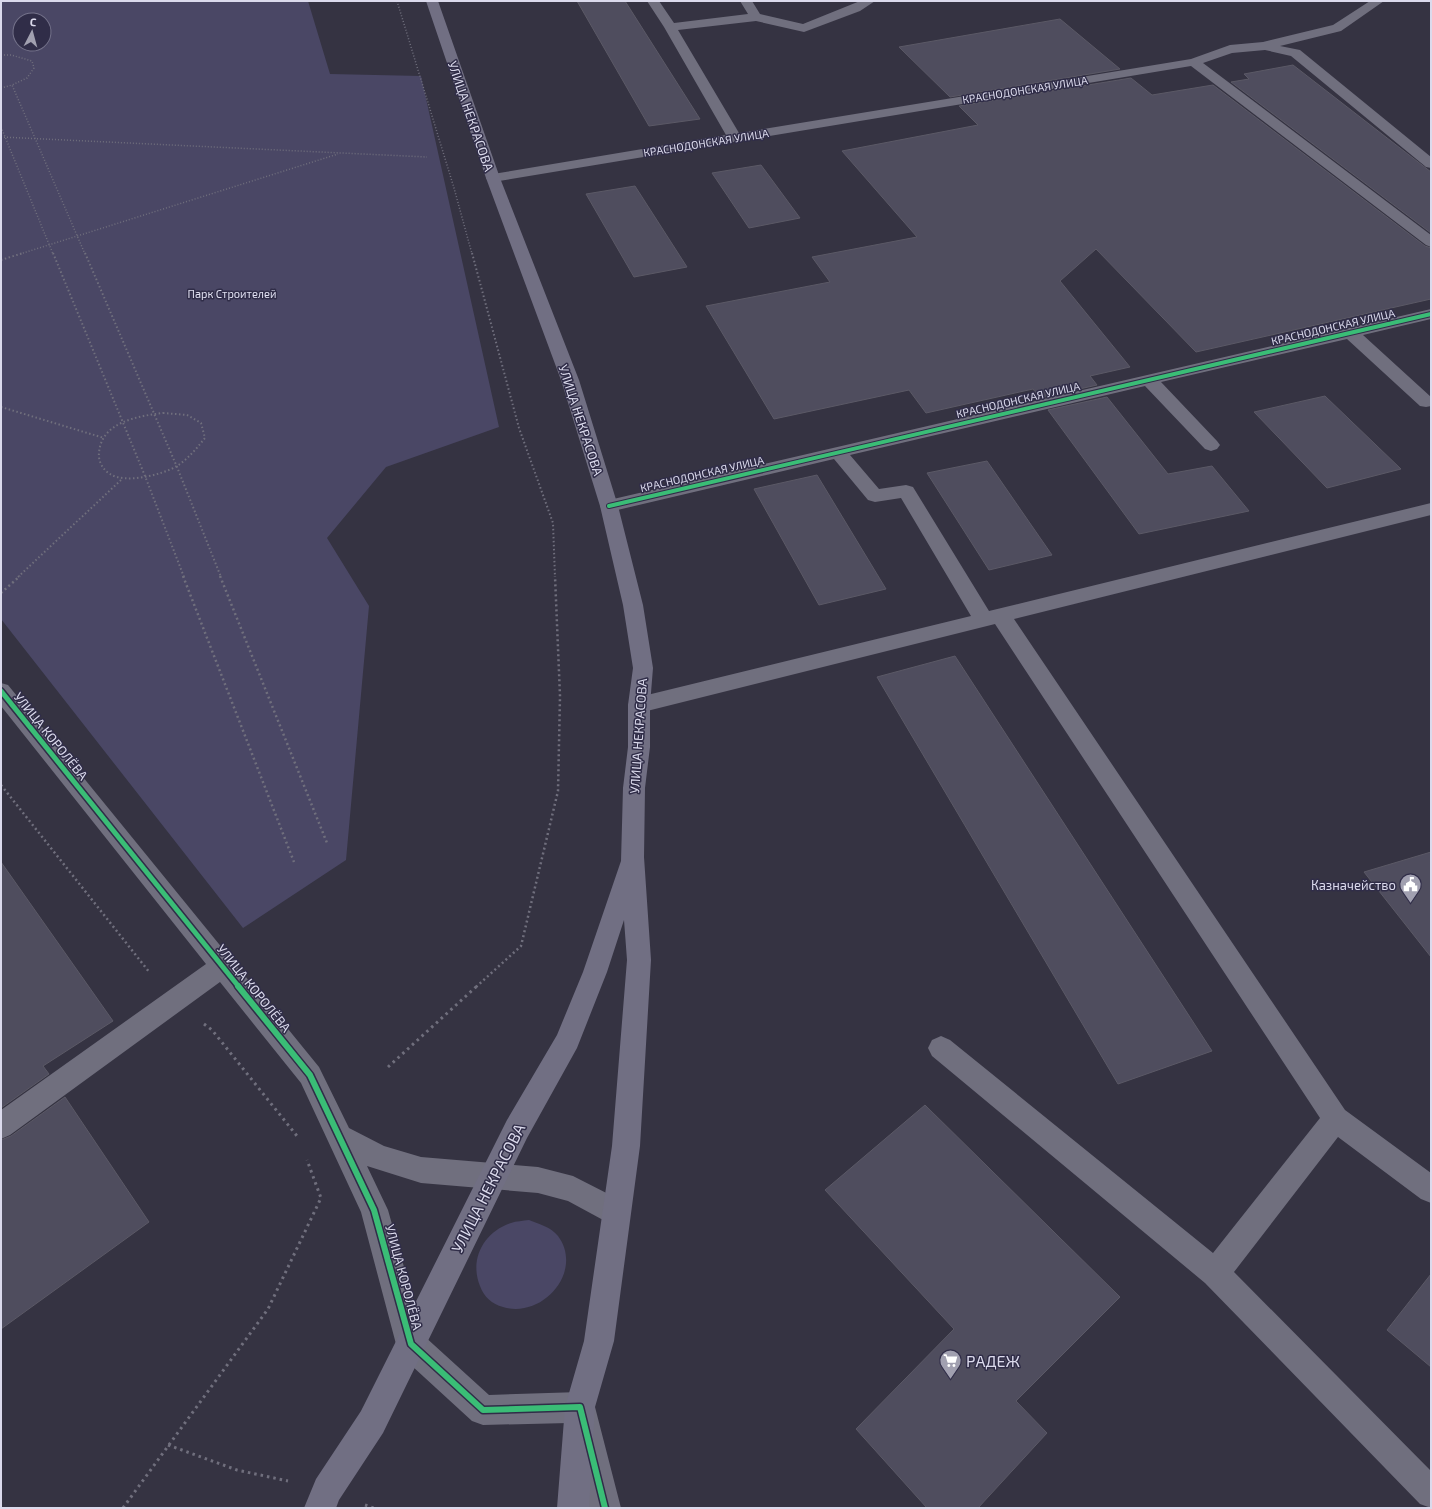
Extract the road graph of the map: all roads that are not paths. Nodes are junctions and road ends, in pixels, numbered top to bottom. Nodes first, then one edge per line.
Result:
1 (432, 1) edge
2 (653, 1) edge
3 (746, 1) edge
4 (869, 1) edge
5 (1378, 1) edge
6 (756, 17) junction
7 (670, 27) junction
8 (1265, 46) junction
9 (1194, 62) junction
10 (735, 138) junction
11 (1431, 164) edge
12 (492, 178) junction
13 (1431, 242) edge
14 (1431, 314) edge
15 (1351, 333) junction
16 (1150, 380) junction
17 (1426, 402) dead end
18 (1211, 445) dead end
19 (838, 453) junction
20 (609, 506) junction
21 (1431, 509) edge
22 (992, 617) junction
23 (1, 691) edge
24 (639, 705) junction
25 (632, 857) junction
26 (223, 966) junction
27 (940, 1048) dead end
28 (1336, 1119) junction
29 (1, 1126) edge
30 (339, 1137) junction
31 (494, 1177) junction
32 (1431, 1190) edge
33 (616, 1213) junction
34 (1215, 1273) junction
35 (411, 1344) junction
36 (580, 1407) junction
37 (1431, 1493) edge
38 (323, 1499) edge
39 (573, 1508) edge
40 (605, 1508) edge

1 - 12 main road, УЛИЦА НЕКРАСОВА
2 - 7 street
3 - 6 street
4 - 6 street
5 - 8 street
6 - 7 street
7 - 10 street
8 - 9 street, КРАСНОДОНСКАЯ УЛИЦА
8 - 11 street
9 - 10 street, КРАСНОДОНСКАЯ УЛИЦА
9 - 13 street
10 - 12 street, КРАСНОДОНСКАЯ УЛИЦА
12 - 20 main road, УЛИЦА НЕКРАСОВА
14 - 15 street, КРАСНОДОНСКАЯ УЛИЦА
15 - 16 street, КРАСНОДОНСКАЯ УЛИЦА
15 - 17 street
16 - 18 street
16 - 19 street, КРАСНОДОНСКАЯ УЛИЦА
19 - 20 street, КРАСНОДОНСКАЯ УЛИЦА
19 - 22 street
20 - 24 main road, УЛИЦА НЕКРАСОВА
21 - 22 street
22 - 24 street
22 - 28 street
23 - 26 street, УЛИЦА КОРОЛЁВА
24 - 25 main road, УЛИЦА НЕКРАСОВА
25 - 31 main road, УЛИЦА НЕКРАСОВА
25 - 33 main road, УЛИЦА НЕКРАСОВА
26 - 29 street
26 - 30 street, УЛИЦА КОРОЛЁВА
27 - 34 street
28 - 32 street
28 - 34 street
30 - 31 street
30 - 35 street, УЛИЦА КОРОЛЁВА
31 - 33 street
31 - 35 main road, УЛИЦА НЕКРАСОВА
33 - 36 main road, УЛИЦА НЕКРАСОВА
34 - 37 street
35 - 36 street
35 - 38 main road, УЛИЦА НЕКРАСОВА
36 - 39 main road, УЛИЦА НЕКРАСОВА
36 - 40 street

